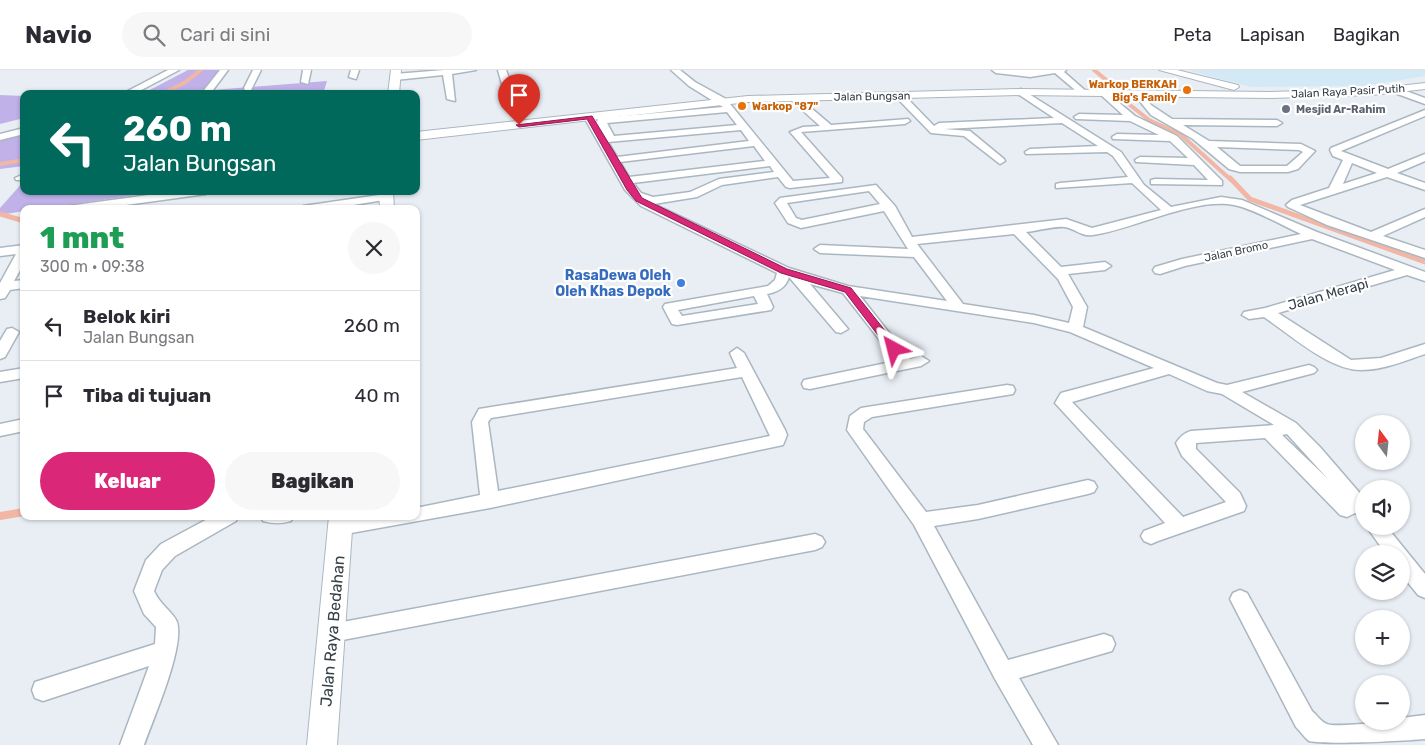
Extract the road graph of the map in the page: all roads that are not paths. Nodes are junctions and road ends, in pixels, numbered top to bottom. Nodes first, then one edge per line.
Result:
1 (159, 70) edge
2 (176, 70) edge
3 (224, 70) edge
4 (258, 70) edge
5 (308, 70) edge
6 (472, 70) edge
7 (502, 70) edge
8 (675, 70) edge
9 (996, 70) edge
10 (1060, 70) edge
11 (1164, 70) edge
12 (448, 72) junction
13 (395, 74) edge
14 (305, 82) dead end
15 (1425, 86) edge
16 (248, 88) dead end
17 (137, 89) joint
18 (208, 90) edge
19 (393, 90) edge
20 (1395, 90) junction
21 (1021, 92) junction
22 (1084, 93) junction
23 (1107, 93) junction
24 (1133, 94) junction
25 (510, 95) dead end
26 (1270, 95) junction
27 (900, 96) junction
28 (794, 98) junction
29 (452, 99) dead end
30 (1425, 101) edge
31 (726, 105) junction
32 (1425, 113) edge
33 (589, 117) junction
34 (1079, 117) dead end
35 (1132, 118) junction
36 (1065, 120) junction
37 (905, 121) dead end
38 (1170, 122) junction
39 (1277, 123) dead end
40 (743, 126) junction
41 (938, 126) dead end
42 (828, 127) junction
43 (20, 132) edge
44 (420, 136) edge
45 (0, 137) edge
46 (1117, 137) dead end
47 (1173, 138) junction
48 (610, 139) junction
49 (756, 143) junction
50 (1205, 144) junction
51 (1110, 149) junction
52 (1030, 152) dead end
53 (1425, 157) edge
54 (621, 159) junction
55 (1349, 159) junction
56 (1140, 160) dead end
57 (1000, 161) dead end
58 (1199, 162) junction
59 (772, 163) junction
60 (1388, 173) junction
61 (780, 174) junction
62 (632, 180) junction
63 (1134, 180) junction
64 (1155, 182) dead end
65 (1060, 186) dead end
66 (1425, 187) edge
67 (1334, 190) junction
68 (182, 195) edge
69 (386, 199) edge
70 (121, 205) edge
71 (337, 205) edge
72 (889, 206) junction
73 (1169, 211) junction
74 (1425, 213) edge
75 (1017, 230) junction
76 (1314, 235) junction
77 (1374, 235) junction
78 (909, 242) junction
79 (820, 249) dead end
80 (20, 250) edge
81 (0, 252) edge
82 (918, 253) junction
83 (1425, 254) edge
84 (20, 257) edge
85 (1105, 266) dead end
86 (1160, 270) dead end
87 (1060, 271) junction
88 (1406, 271) junction
89 (790, 273) junction
90 (1425, 277) edge
91 (20, 285) edge
92 (1, 290) edge
93 (848, 290) junction
94 (759, 292) junction
95 (958, 306) junction
96 (1267, 312) junction
97 (1249, 315) dead end
98 (841, 329) dead end
99 (1075, 330) junction
100 (12, 332) edge
101 (1425, 349) edge
102 (737, 353) dead end
103 (0, 354) edge
104 (1169, 370) junction
105 (1309, 370) dead end
106 (747, 371) junction
107 (20, 374) edge
108 (0, 377) edge
109 (810, 384) dead end
110 (1007, 390) dead end
111 (1227, 390) junction
112 (20, 427) edge
113 (1290, 427) junction
114 (0, 430) edge
115 (1269, 432) junction
116 (1088, 487) dead end
117 (490, 501) junction
118 (1355, 511) edge
119 (420, 514) edge
120 (221, 520) edge
121 (364, 520) edge
122 (920, 520) junction
123 (341, 522) edge
124 (1179, 526) junction
125 (1382, 535) edge
126 (1151, 536) dead end
127 (815, 542) dead end
128 (1390, 545) edge
129 (1410, 568) edge
130 (1423, 582) edge
131 (1240, 599) dead end
132 (332, 633) junction
133 (1104, 644) dead end
134 (166, 651) junction
135 (1003, 672) junction
136 (43, 690) dead end
137 (1425, 727) edge
138 (132, 745) edge
139 (322, 745) edge
140 (1046, 745) edge

1 - 17 street
2 - 17 street
3 - 18 street
4 - 16 street
5 - 14 street
6 - 12 street
7 - 25 street
8 - 31 street
9 - 10 street
10 - 22 street
11 - 26 street
12 - 13 street
12 - 29 street
13 - 19 street
15 - 20 street, Jalan Raya Pasir Putih
20 - 26 street, Jalan Raya Pasir Putih
20 - 30 street
21 - 22 street, Jalan Bungsan
21 - 27 street, Jalan Bungsan
21 - 36 street
22 - 23 street, Jalan Bungsan
23 - 24 street, Jalan Bungsan
23 - 35 street
24 - 26 street, Jalan Bungsan
24 - 38 street
27 - 28 street, Jalan Bungsan
27 - 57 street
28 - 31 street, Jalan Bungsan
28 - 42 street
31 - 33 street, Jalan Bungsan
31 - 40 street
31 - 48 street
32 - 55 street
33 - 44 street, Jalan Bungsan
33 - 89 street
34 - 35 street
35 - 47 street
36 - 41 street
36 - 51 street
37 - 42 street
38 - 39 street
38 - 50 street
40 - 48 street
40 - 49 street
42 - 61 street
43 - 45 street
46 - 47 street
47 - 58 street
48 - 54 street
49 - 54 street
49 - 59 street
50 - 50 street
51 - 52 street
51 - 63 street
53 - 60 street
54 - 62 street
55 - 60 street
55 - 67 street
56 - 58 street
58 - 64 street
59 - 61 street
59 - 62 street
60 - 66 street
60 - 67 street
61 - 62 street
63 - 65 street
63 - 73 street
67 - 77 street
68 - 70 street
69 - 71 street
72 - 72 street
72 - 78 street
73 - 75 street
73 - 76 street
74 - 77 street
75 - 78 street
75 - 87 street
76 - 86 street, Jalan Bromo
76 - 88 street
77 - 83 street
78 - 82 street
79 - 82 street
80 - 81 street
82 - 95 street
84 - 92 street
85 - 87 street
87 - 99 street
88 - 90 street
88 - 96 street, Jalan Merapi
89 - 93 street
89 - 94 street
89 - 98 street
91 - 92 street
93 - 95 street
93 - 109 street
94 - 94 street
95 - 99 street
96 - 97 street, Jalan Merapi
96 - 101 street
99 - 104 street
100 - 103 street
102 - 106 street
104 - 111 street
104 - 124 street
105 - 111 street
106 - 117 street
106 - 117 street
107 - 108 street
110 - 122 street
111 - 113 street
112 - 114 street
113 - 115 street
113 - 118 street
115 - 118 street
115 - 124 street
116 - 122 street
117 - 119 street
120 - 134 street
121 - 123 street
122 - 135 street
123 - 132 street, Jalan Raya Bedahan
124 - 126 street
125 - 128 street
127 - 132 street
129 - 130 street
131 - 137 street
132 - 139 street, Jalan Raya Bedahan
133 - 135 street
134 - 136 street
134 - 138 street
135 - 140 street

